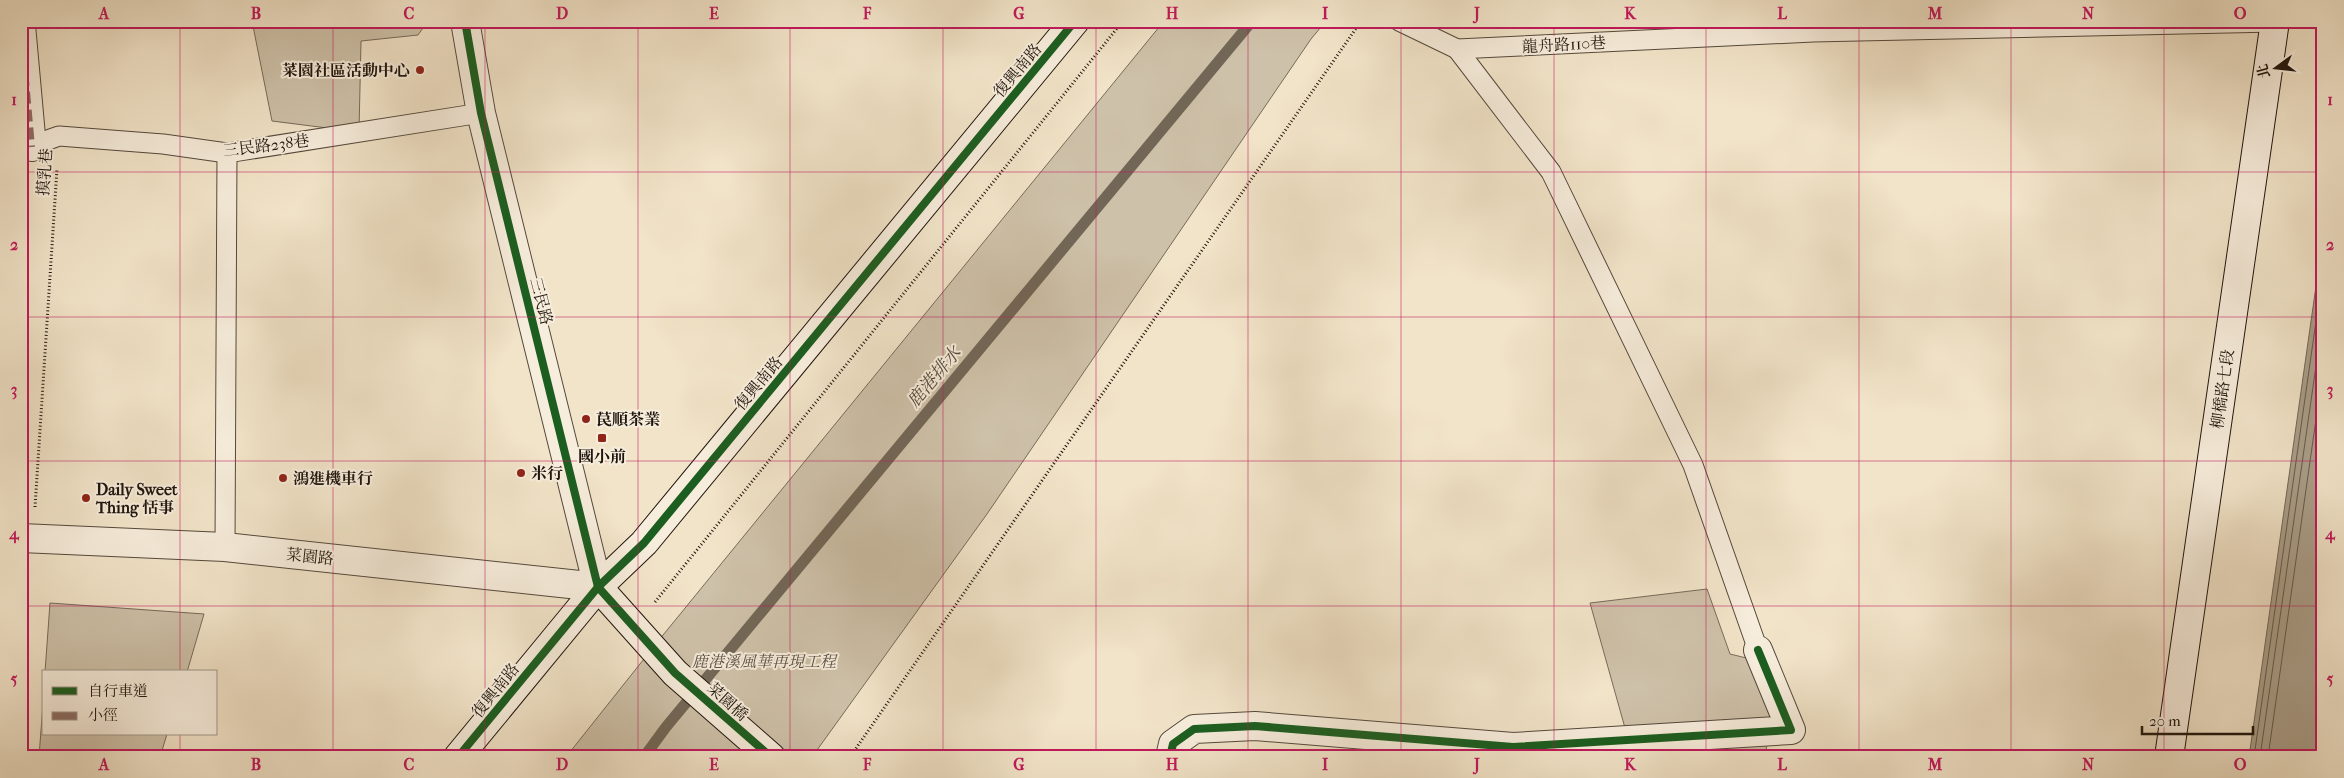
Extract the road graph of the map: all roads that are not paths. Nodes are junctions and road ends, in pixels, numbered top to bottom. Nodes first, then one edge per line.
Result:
1 (24, 21) edge
2 (465, 21) edge
3 (1075, 21) edge
4 (1399, 21) edge
5 (2275, 21) edge
6 (1457, 49) junction
7 (481, 113) junction
8 (26, 148) edge
9 (227, 153) junction
10 (27, 539) edge
11 (225, 546) junction
12 (598, 586) junction
13 (1758, 650) joint
14 (766, 753) edge
15 (458, 757) edge
16 (1170, 757) edge
17 (2169, 757) edge

1 - 8 street
2 - 7 street, 三民路
3 - 12 street, 復興南路
4 - 6 lane, 龍舟路110巷
5 - 6 lane, 龍舟路110巷
5 - 17 street, 柳橋路七段
6 - 13 lane
7 - 9 lane, 三民路238巷
7 - 12 street, 三民路
8 - 9 lane, 三民路238巷
9 - 11 lane
10 - 11 street, 菜園路
11 - 12 street, 菜園路
12 - 14 street, 菜園橋
12 - 15 street, 復興南路
13 - 16 street

